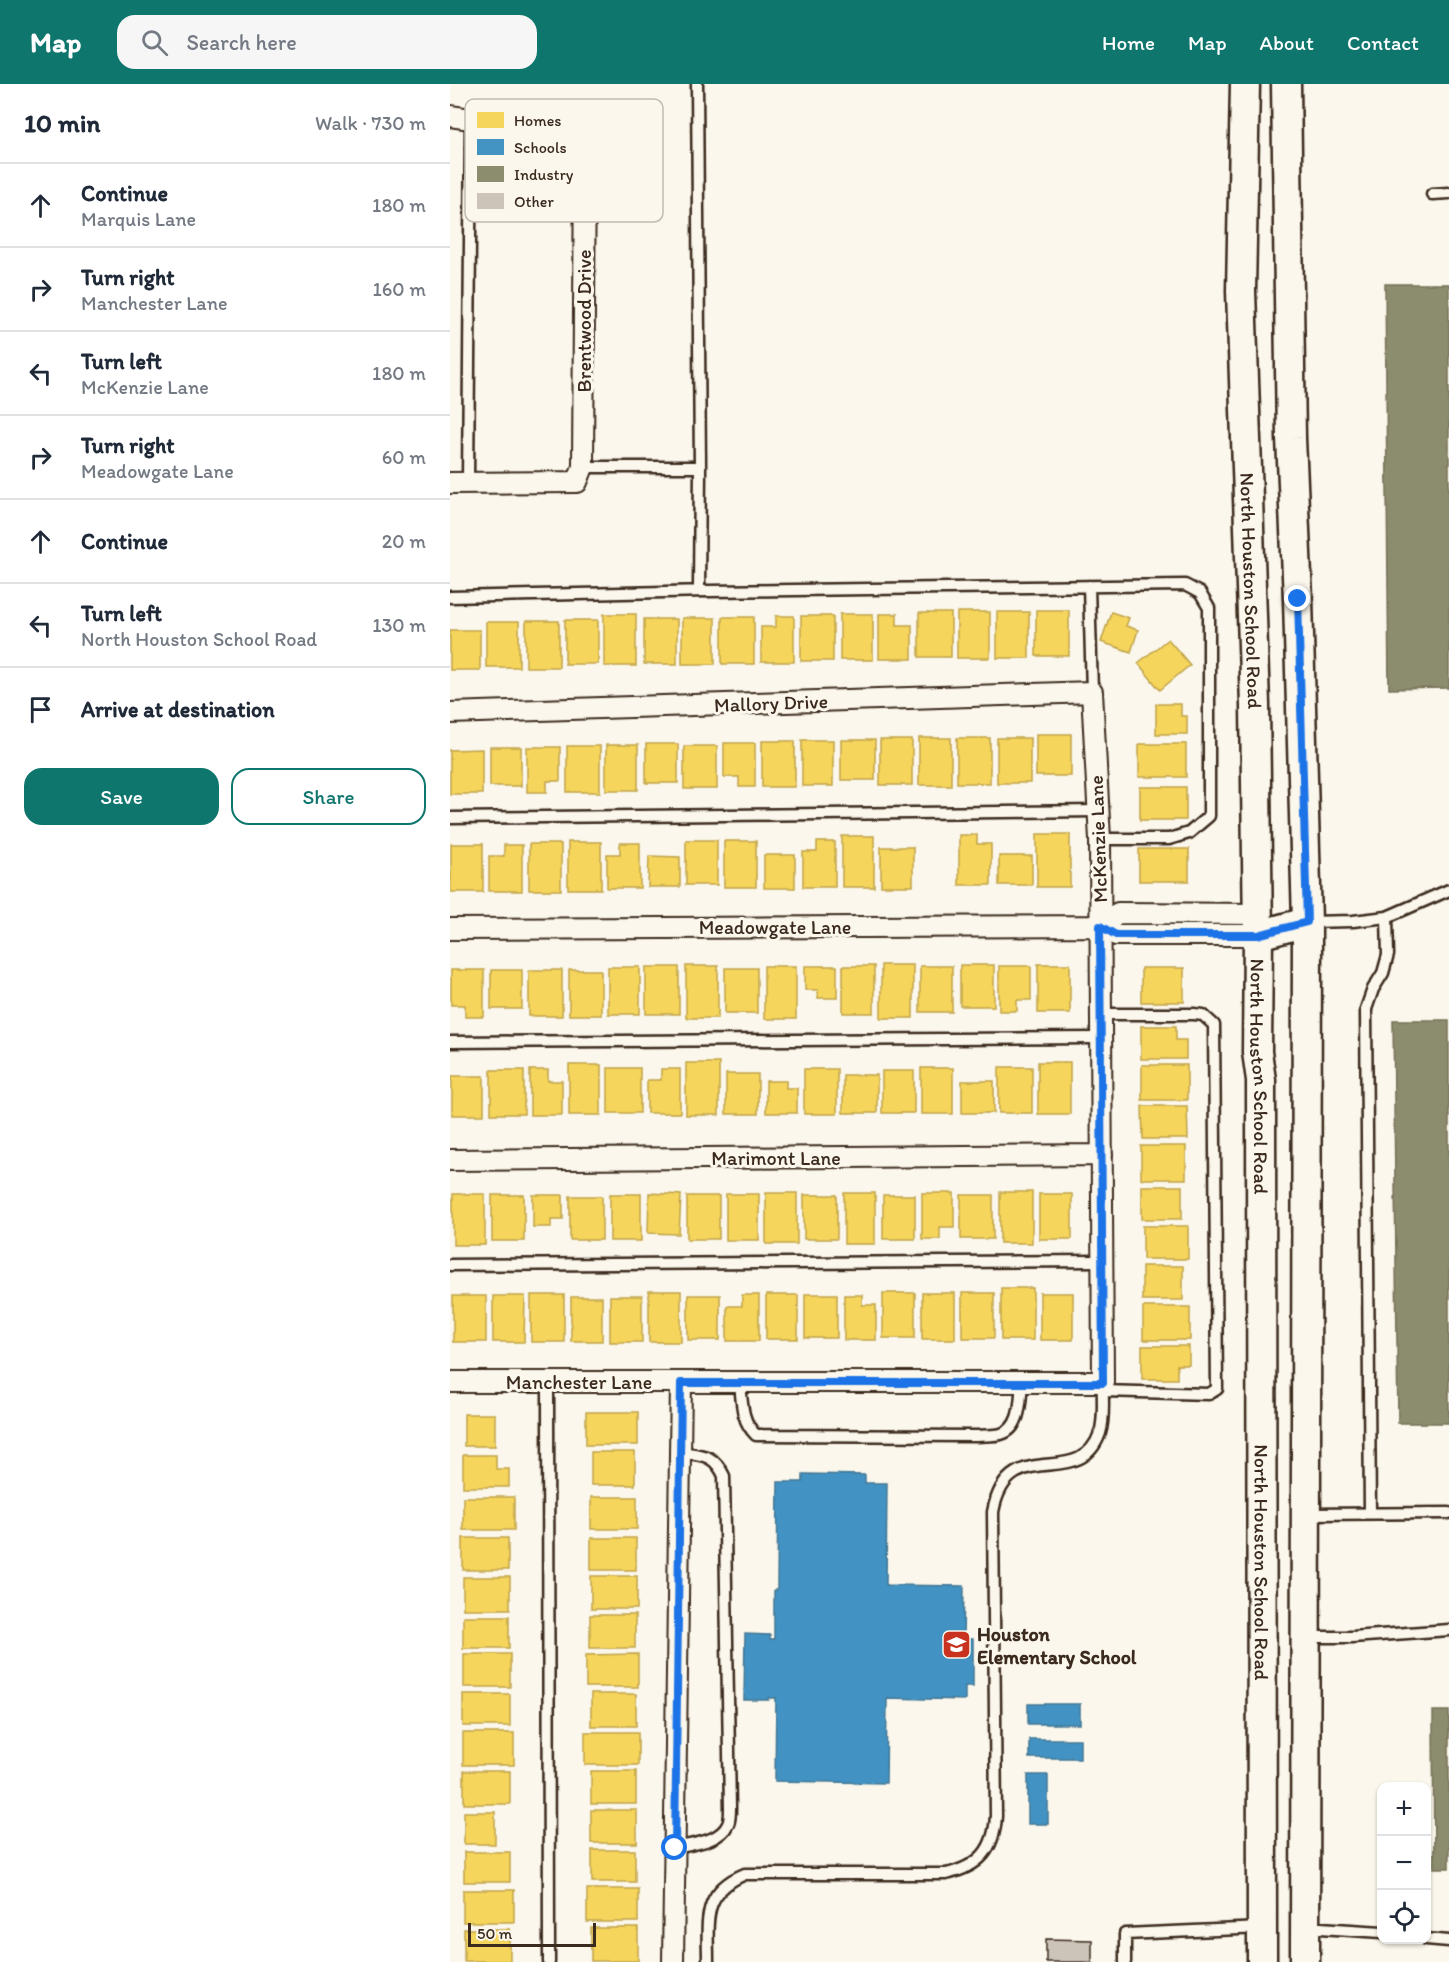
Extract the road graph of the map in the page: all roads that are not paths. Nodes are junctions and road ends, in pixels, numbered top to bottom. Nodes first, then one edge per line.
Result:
1 (697, 84) edge
2 (1245, 84) edge
3 (1286, 84) edge
4 (450, 116) edge
5 (465, 118) edge
6 (1449, 193) edge
7 (1432, 194) dead end
8 (468, 222) edge
9 (585, 222) edge
10 (583, 467) junction
11 (700, 467) junction
12 (459, 483) edge
13 (1089, 586) junction
14 (699, 591) junction
15 (450, 597) edge
16 (1092, 692) junction
17 (450, 713) edge
18 (1098, 811) junction
19 (450, 818) edge
20 (1100, 839) junction
21 (1449, 890) edge
22 (1387, 917) junction
23 (1307, 922) junction
24 (1258, 925) junction
25 (1100, 926) junction
26 (450, 929) edge
27 (1101, 1014) junction
28 (1101, 1038) junction
29 (450, 1042) edge
30 (1102, 1155) junction
31 (450, 1160) edge
32 (1103, 1261) junction
33 (450, 1265) edge
34 (450, 1383) edge
35 (548, 1383) junction
36 (681, 1383) junction
37 (740, 1383) junction
38 (1023, 1383) junction
39 (1103, 1387) junction
40 (680, 1452) junction
41 (1370, 1513) junction
42 (1449, 1513) edge
43 (1305, 1514) junction
44 (1449, 1630) edge
45 (1262, 1636) junction
46 (1305, 1637) junction
47 (675, 1848) junction
48 (1305, 1927) junction
49 (1262, 1928) junction
50 (1377, 1932) edge
51 (1431, 1939) edge
52 (1449, 1941) edge
53 (549, 1962) edge
54 (673, 1962) edge
55 (708, 1962) edge
56 (1125, 1962) edge
57 (1262, 1962) edge
58 (1305, 1962) edge

1 - 11 lane
2 - 24 main road, North Houston School Road
3 - 23 main road
4 - 5 street
6 - 7 lane
8 - 12 lane
9 - 10 street, Brentwood Drive
10 - 11 lane
10 - 12 street
11 - 14 lane
13 - 14 lane
13 - 16 lane
13 - 20 lane
14 - 15 lane
16 - 17 street, Mallory Drive
16 - 18 street, McKenzie Lane
18 - 19 lane
18 - 20 street, McKenzie Lane
20 - 25 street, McKenzie Lane
21 - 22 lane
22 - 23 lane
22 - 41 lane
23 - 24 main road
23 - 43 main road
24 - 25 street, Meadowgate Lane
24 - 45 main road, North Houston School Road
25 - 26 street, Meadowgate Lane
25 - 27 street, McKenzie Lane
27 - 28 street, McKenzie Lane
27 - 39 lane
28 - 29 lane
28 - 30 street, McKenzie Lane
30 - 31 street, Marimont Lane
30 - 32 street, McKenzie Lane
32 - 33 lane
32 - 39 street, McKenzie Lane
34 - 35 street, Manchester Lane
35 - 36 street, Manchester Lane
35 - 53 lane
36 - 37 street, Manchester Lane
36 - 40 street
37 - 38 street, Manchester Lane
37 - 38 lane
38 - 39 street, Manchester Lane
39 - 55 lane
40 - 47 street
40 - 47 lane
41 - 42 lane
41 - 43 lane
43 - 46 main road
44 - 46 lane
45 - 46 main road
45 - 49 main road, North Houston School Road
46 - 48 main road
47 - 54 street
48 - 50 lane
48 - 58 main road
49 - 56 lane
49 - 57 main road, North Houston School Road
51 - 52 lane

